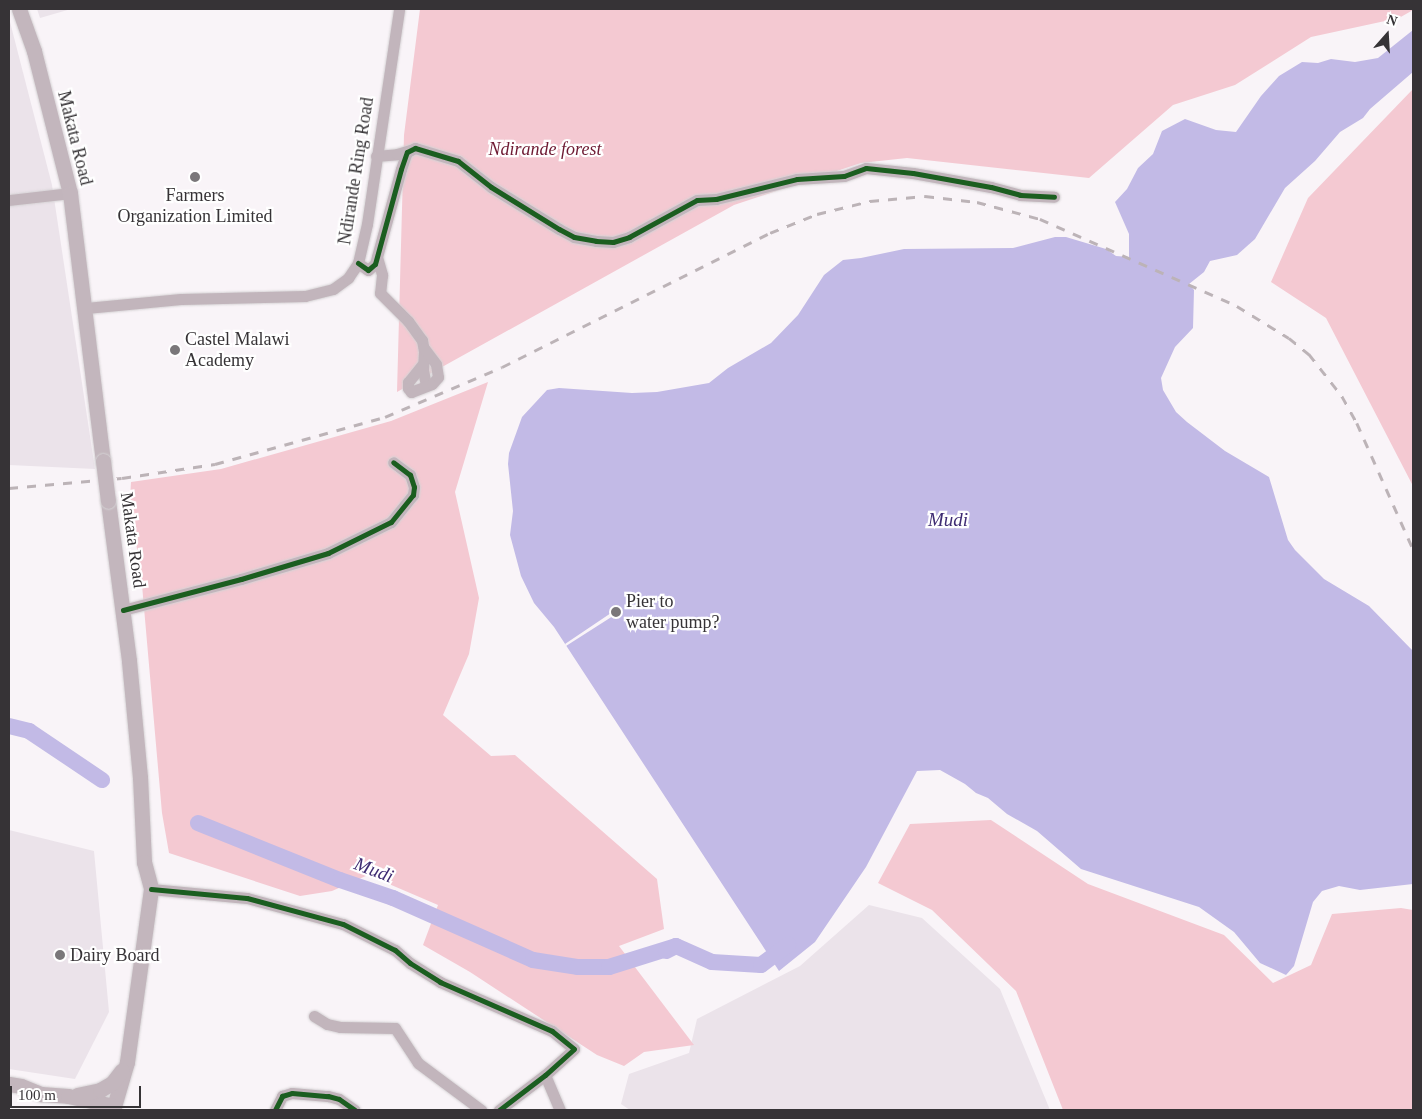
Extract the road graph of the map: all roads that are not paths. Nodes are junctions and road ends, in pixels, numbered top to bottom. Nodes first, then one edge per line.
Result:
1 (19, 9) edge
2 (399, 9) edge
3 (410, 150) junction
4 (376, 156) junction
5 (70, 193) junction
6 (1054, 197) dead end
7 (9, 200) edge
8 (377, 257) junction
9 (358, 263) junction
10 (86, 308) junction
11 (424, 348) junction
12 (422, 365) junction
13 (426, 386) junction
14 (393, 462) dead end
15 (123, 610) junction
16 (152, 889) junction
17 (314, 1016) dead end
18 (127, 1062) junction
19 (545, 1075) junction
20 (9, 1084) edge
21 (41, 1094) junction
22 (68, 1096) junction
23 (114, 1108) edge
24 (74, 1110) edge
25 (275, 1110) edge
26 (355, 1110) edge
27 (481, 1110) edge
28 (499, 1110) edge
29 (560, 1110) edge

1 - 5 main road, Makata Road
2 - 4 street, Ndirande Ring Road
3 - 4 street
3 - 6 street
3 - 8 street
4 - 9 street, Ndirande Ring Road
5 - 7 street
5 - 10 main road, Makata Road
8 - 9 street
8 - 11 street
9 - 10 street, Ndirande Ring Road
10 - 15 main road, Makata Road, bridge
11 - 12 street
11 - 13 street
12 - 13 street
12 - 13 street
14 - 15 street
15 - 16 main road, Makata Road
16 - 18 main road, Makata Road
16 - 19 street
17 - 27 street
18 - 22 main road
18 - 23 main road, Makata Road
19 - 28 street
19 - 29 street
20 - 21 main road
21 - 22 main road
21 - 24 main road
22 - 23 main road
25 - 26 street

